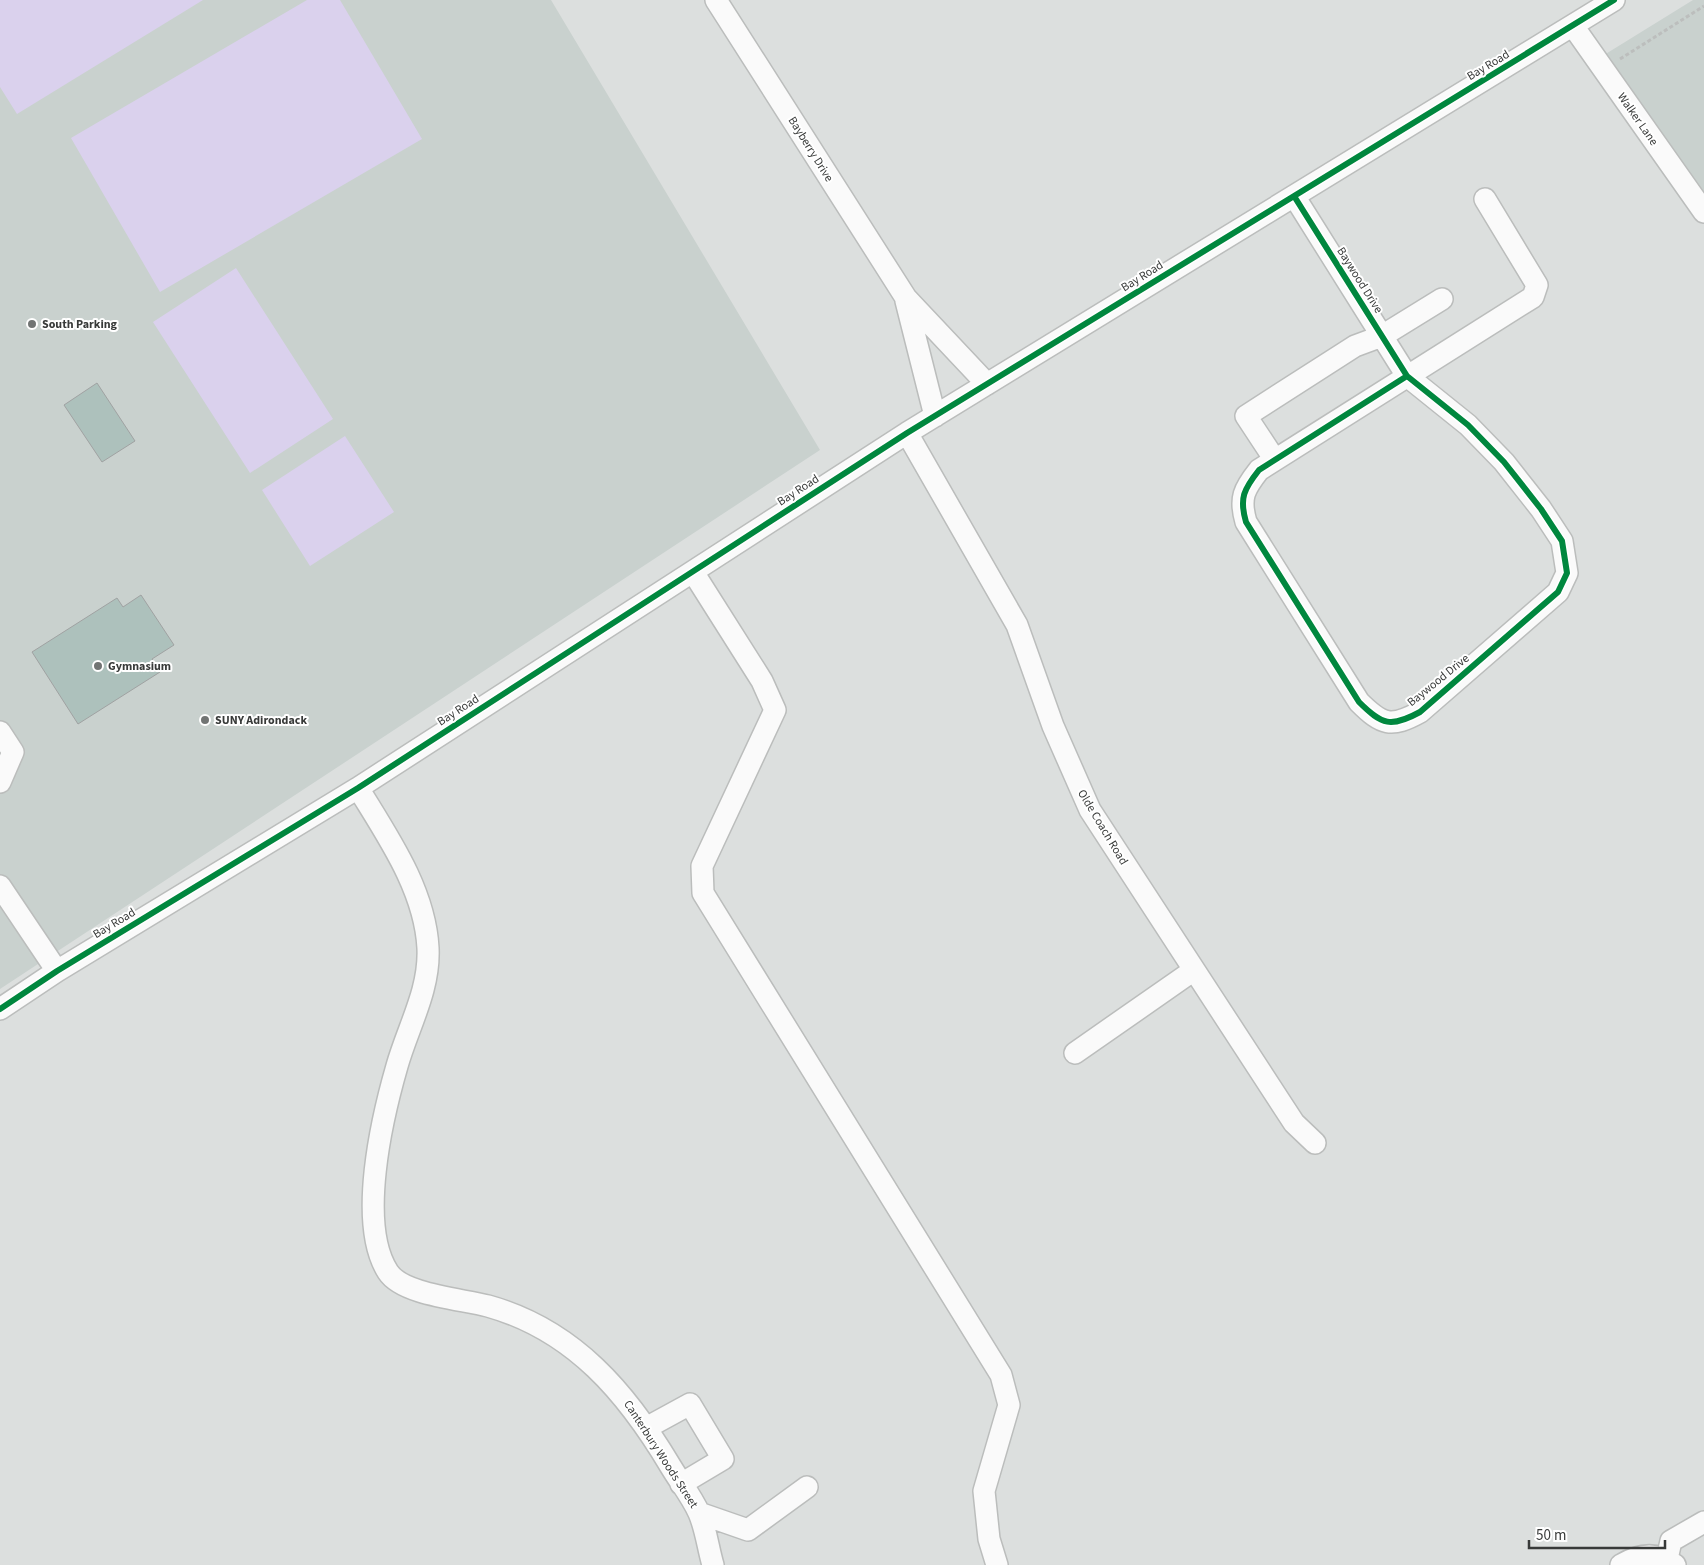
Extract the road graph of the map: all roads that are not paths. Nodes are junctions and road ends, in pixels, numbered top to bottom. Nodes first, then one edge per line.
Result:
1 (716, 0) edge
2 (1614, 0) edge
3 (1573, 26) junction
4 (1294, 196) junction
5 (1485, 199) dead end
6 (1704, 212) edge
7 (906, 298) junction
8 (1442, 299) dead end
9 (1382, 336) junction
10 (1407, 376) junction
11 (988, 384) junction
12 (935, 416) junction
13 (908, 433) junction
14 (1275, 460) junction
15 (693, 572) junction
16 (0, 732) edge
17 (0, 782) edge
18 (358, 788) junction
19 (0, 886) edge
20 (1194, 970) junction
21 (56, 971) junction
22 (0, 1009) edge
23 (1075, 1053) dead end
24 (1315, 1143) dead end
25 (646, 1428) junction
26 (681, 1484) junction
27 (807, 1487) dead end
28 (699, 1513) junction
29 (1704, 1522) edge
30 (1671, 1562) edge
31 (713, 1565) edge
32 (997, 1565) edge
33 (1621, 1565) edge

1 - 7 street, Bayberry Drive
2 - 3 street, Bay Road
3 - 4 street, Bay Road
3 - 6 street, Walker Lane
4 - 9 street, Baywood Drive
4 - 11 street, Bay Road
5 - 10 street
7 - 11 street, Bayberry Drive
7 - 12 street, Bayberry Drive
8 - 9 street
9 - 10 street, Baywood Drive
9 - 14 street
10 - 14 street, Baywood Drive
10 - 14 street, Baywood Drive
11 - 12 street, Bay Road
12 - 13 street, Bay Road
13 - 15 street, Bay Road
13 - 20 street, Olde Coach Road
15 - 18 street, Bay Road
15 - 32 street
16 - 17 street
18 - 21 street, Bay Road
18 - 25 street, Canterbury Woods Street
19 - 21 street
20 - 23 street
20 - 24 street, Olde Coach Road
21 - 22 street, Bay Road
25 - 26 street, Canterbury Woods Street
25 - 26 street
26 - 28 street, Canterbury Woods Street
27 - 28 street
28 - 31 street, Canterbury Woods Street
29 - 30 street
30 - 33 street

